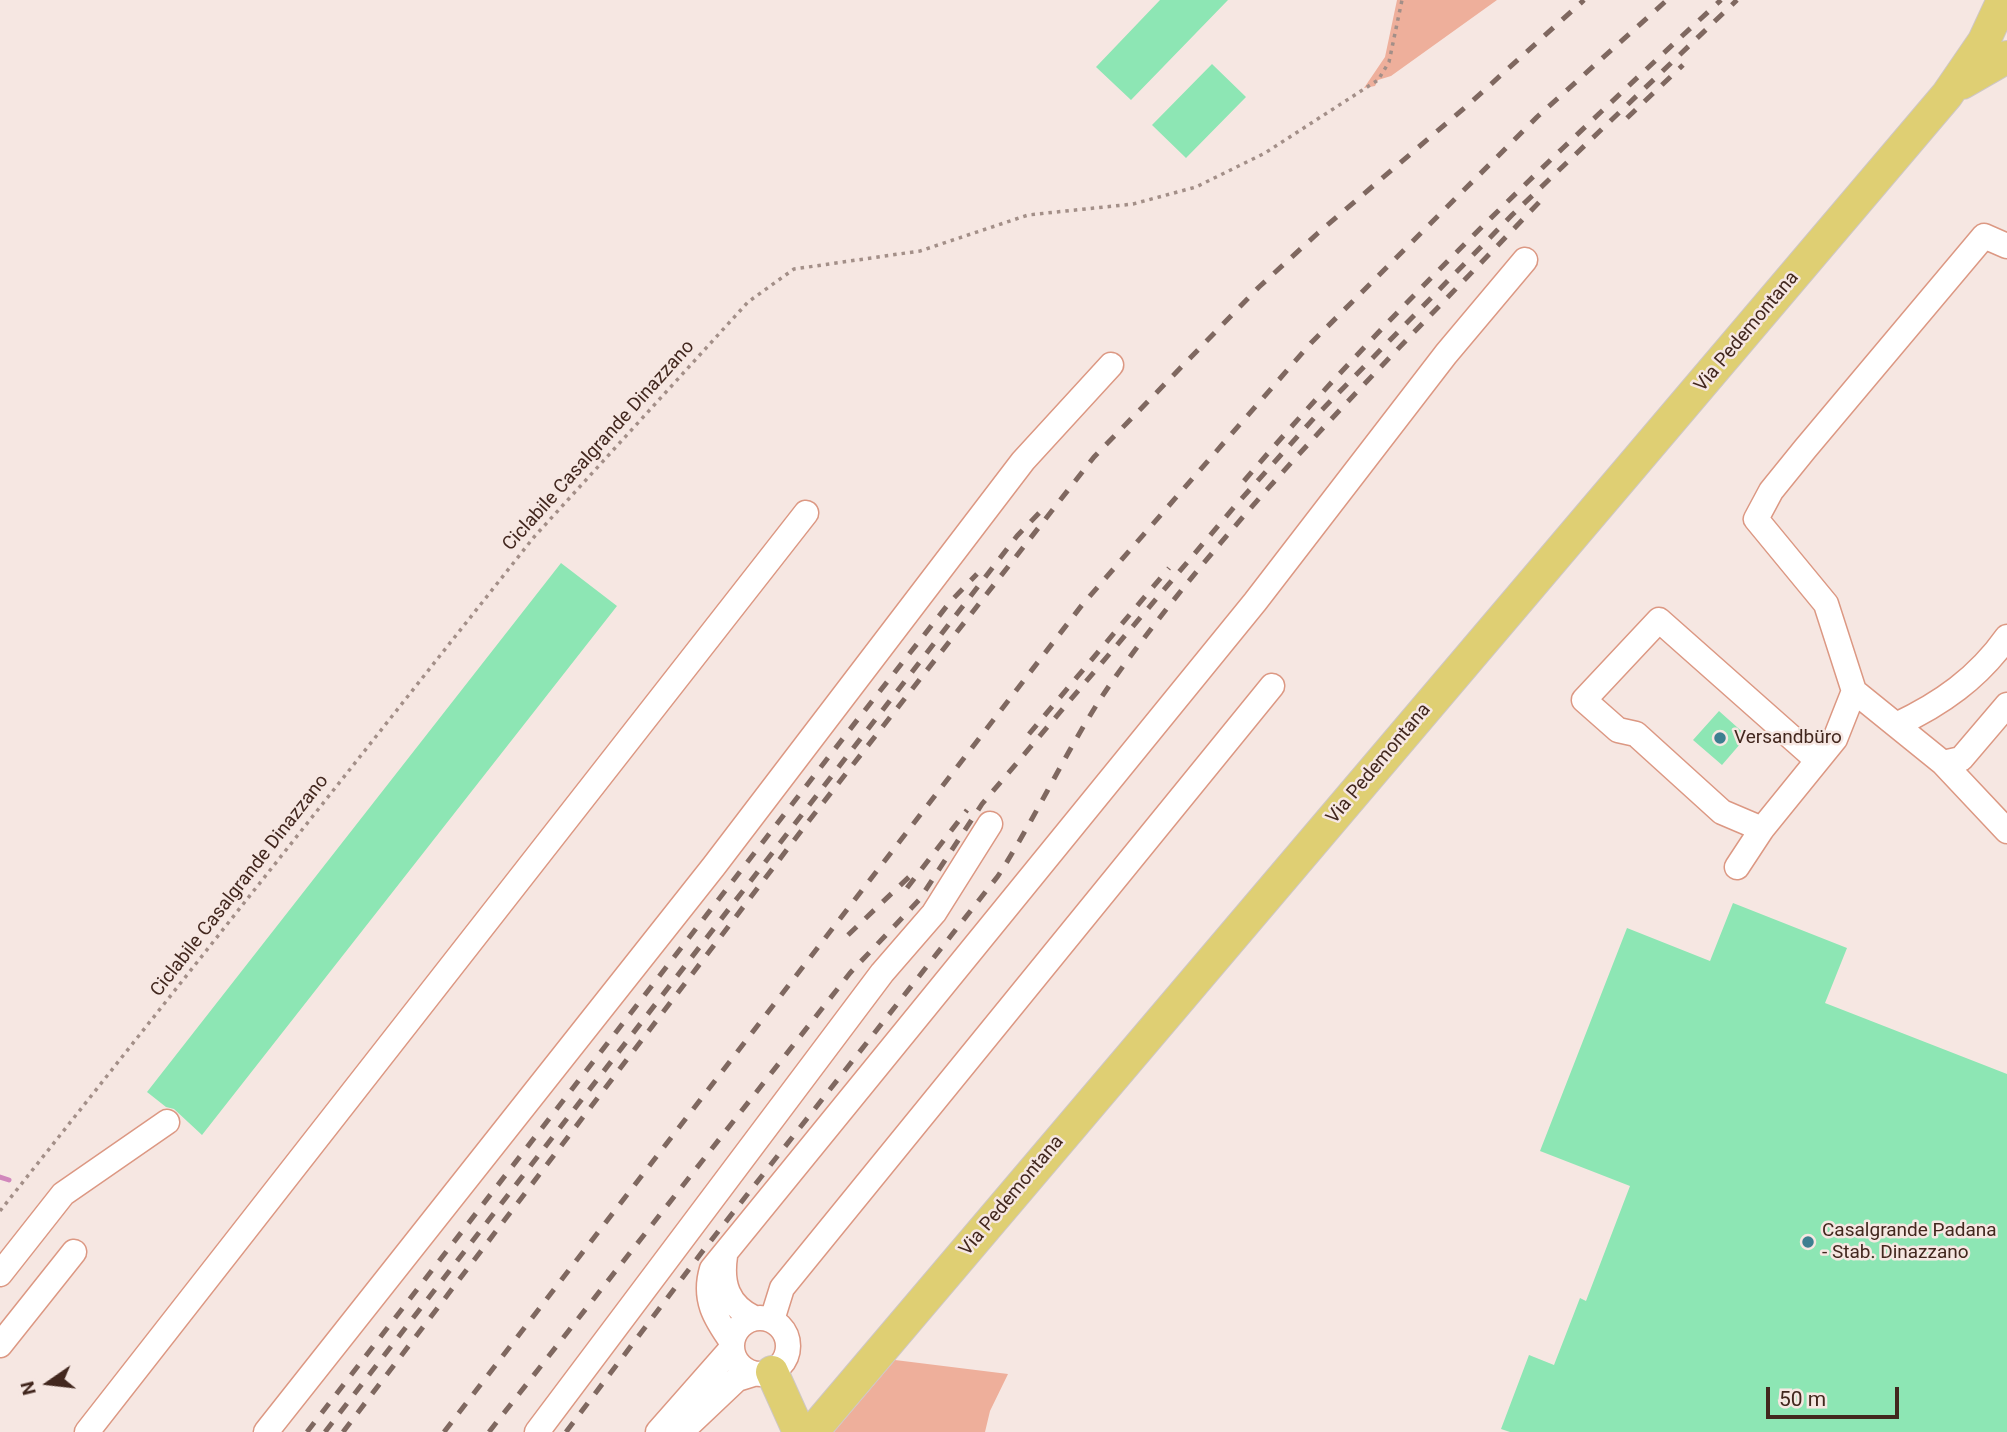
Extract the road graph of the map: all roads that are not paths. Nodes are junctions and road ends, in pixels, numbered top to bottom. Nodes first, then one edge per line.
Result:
1 (2003, 0) edge
2 (2007, 57) edge
3 (1947, 95) junction
4 (2007, 246) edge
5 (1525, 260) dead end
6 (1111, 365) dead end
7 (806, 513) dead end
8 (2007, 637) edge
9 (2007, 653) edge
10 (1272, 686) dead end
11 (1854, 691) junction
12 (2007, 705) edge
13 (1900, 728) junction
14 (1618, 730) junction
15 (1817, 760) junction
16 (1942, 763) junction
17 (990, 824) dead end
18 (1762, 829) junction
19 (2007, 831) edge
20 (167, 1122) dead end
21 (74, 1252) dead end
22 (725, 1255) junction
23 (0, 1274) edge
24 (763, 1319) junction
25 (0, 1345) edge
26 (732, 1345) junction
27 (762, 1373) junction
28 (820, 1422) edge
29 (87, 1432) edge
30 (266, 1432) edge
31 (537, 1432) edge
32 (658, 1432) edge
33 (681, 1432) edge
34 (799, 1432) edge

1 - 3 main road
2 - 3 main road
3 - 28 main road, Via Pedemontana
4 - 11 street
5 - 22 street
6 - 30 street
7 - 29 street
8 - 13 street
9 - 13 street
10 - 24 street
11 - 13 street
11 - 15 street
12 - 16 street
13 - 16 street
14 - 15 street
14 - 18 street
14 - 18 street
15 - 18 street
16 - 19 street
17 - 31 street
20 - 23 street
21 - 25 street
22 - 24 street
22 - 26 street
24 - 26 street
24 - 27 street
26 - 27 street
26 - 32 street
27 - 33 street
27 - 34 main road

